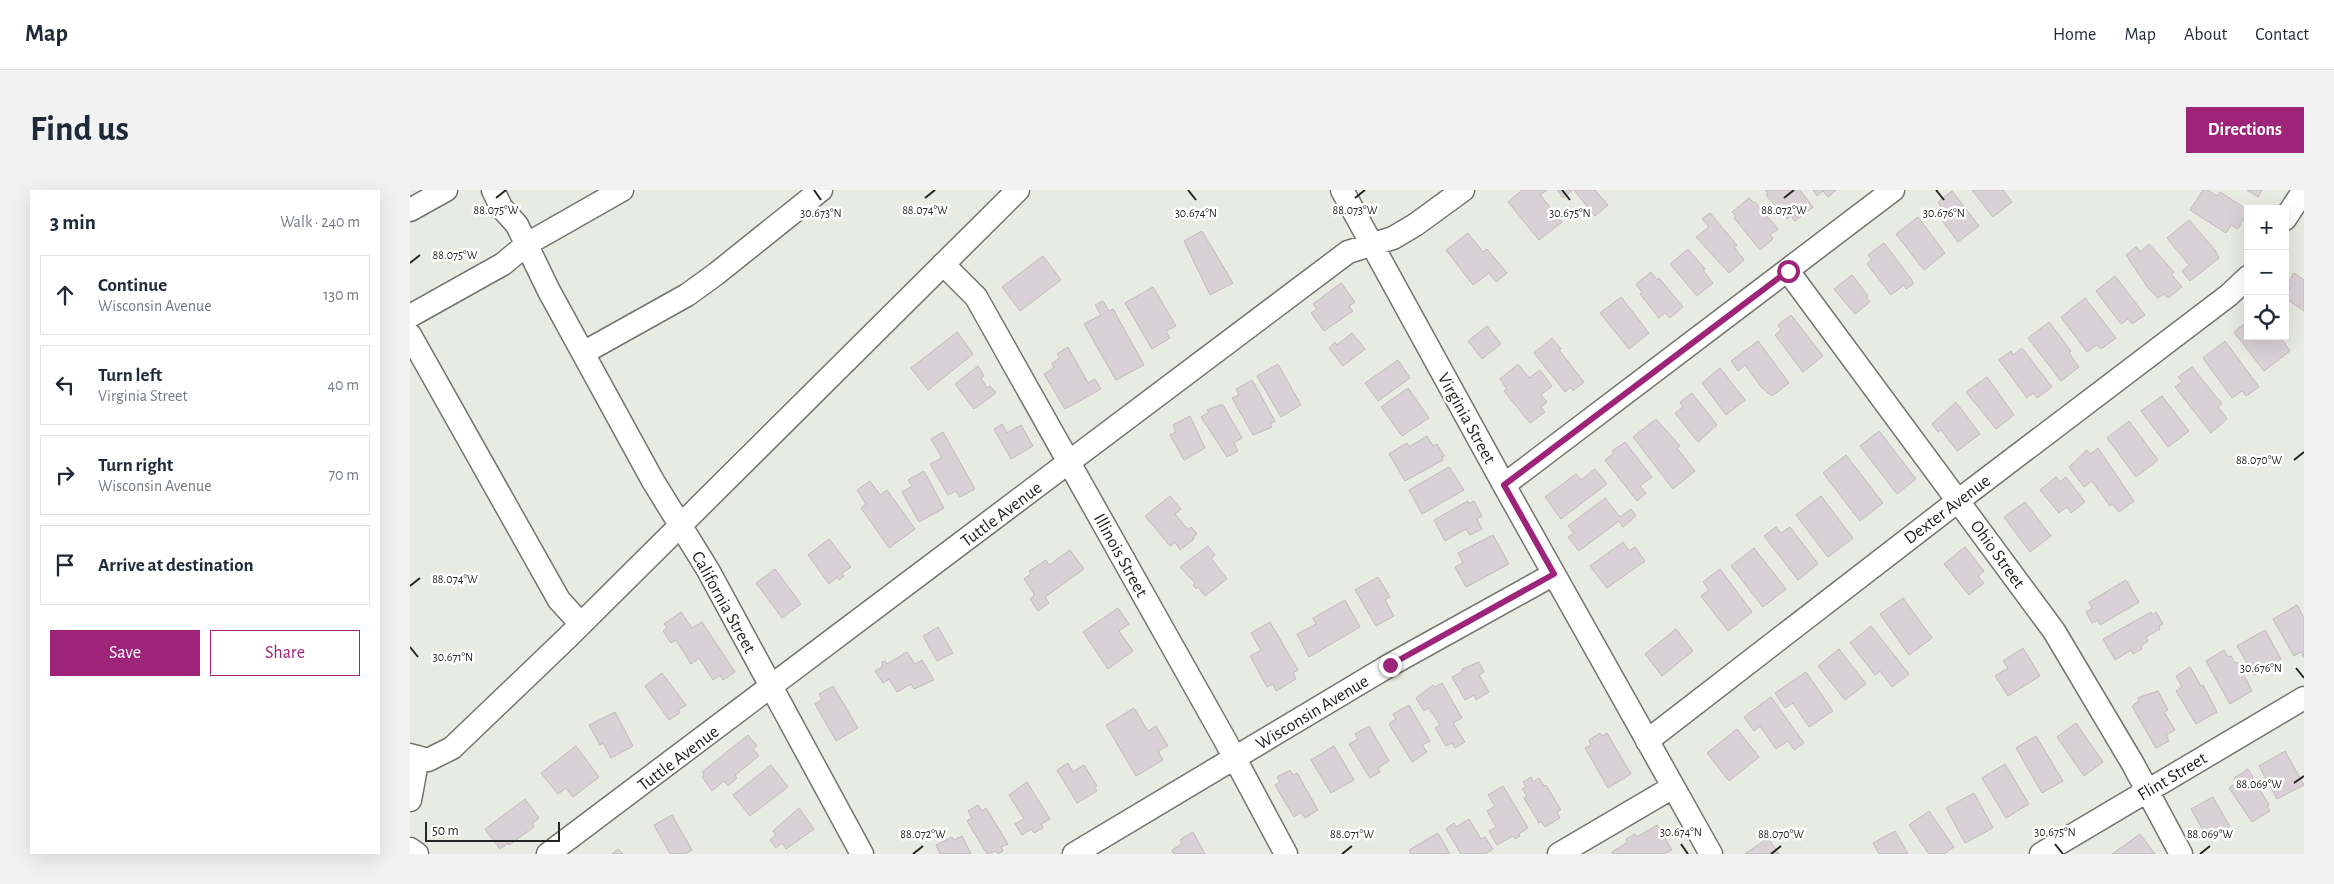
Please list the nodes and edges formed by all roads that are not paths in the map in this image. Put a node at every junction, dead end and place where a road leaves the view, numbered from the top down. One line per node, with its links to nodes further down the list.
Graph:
1 (446, 190): 11 (street)
2 (478, 190): 10 (street, California Street)
3 (622, 190): 13 (street)
4 (821, 190): 20 (street)
5 (1018, 190): 15 (street)
6 (1342, 190): 14 (street, Virginia Street)
7 (1463, 190): 14 (street, Tuttle Avenue)
8 (1892, 190): 16 (street)
9 (2304, 190): 12 (street)
10 (497, 198): 13 (street, California Street)
11 (410, 210)
12 (2289, 214)
13 (527, 244): 18 (street); 20 (street, California Street)
14 (1372, 244): 21 (street, Tuttle Avenue); 22 (street, Virginia Street)
15 (943, 264): 21 (street, Illinois Street); 24 (street)
16 (1788, 271): 22 (street); 23 (street, Ohio Street)
17 (2244, 282): 23 (street, Dexter Avenue)
18 (410, 316)
19 (410, 335): 26 (street)
20 (583, 353): 24 (street, California Street)
21 (1069, 462): 27 (street, Tuttle Avenue); 31 (street, Illinois Street)
22 (1504, 485): 25 (street, Virginia Street)
23 (1958, 500): 29 (street, Dexter Avenue); 33 (street, Ohio Street)
24 (681, 526): 26 (street); 27 (street, California Street)
25 (1554, 574): 29 (street, Virginia Street); 31 (street, Wisconsin Avenue)
26 (581, 624): 30 (street)
27 (772, 688): 37 (street, Tuttle Avenue); 38 (street, California Street)
28 (2304, 698): 33 (street, Flint Street)
29 (1647, 741): 32 (street, Virginia Street)
30 (414, 756): 34 (street)
31 (1234, 758): 39 (street, Wisconsin Avenue); 40 (street, Illinois Street)
32 (1673, 787): 41 (street); 42 (street, Virginia Street)
33 (2147, 791): 43 (street, Flint Street); 44 (street, Ohio Street)
34 (410, 800)
35 (410, 850): 36 (street)
36 (417, 854)
37 (548, 854)
38 (862, 854)
39 (1074, 854)
40 (1286, 854)
41 (1559, 854)
42 (1711, 854)
43 (2041, 854)
44 (2181, 854)

